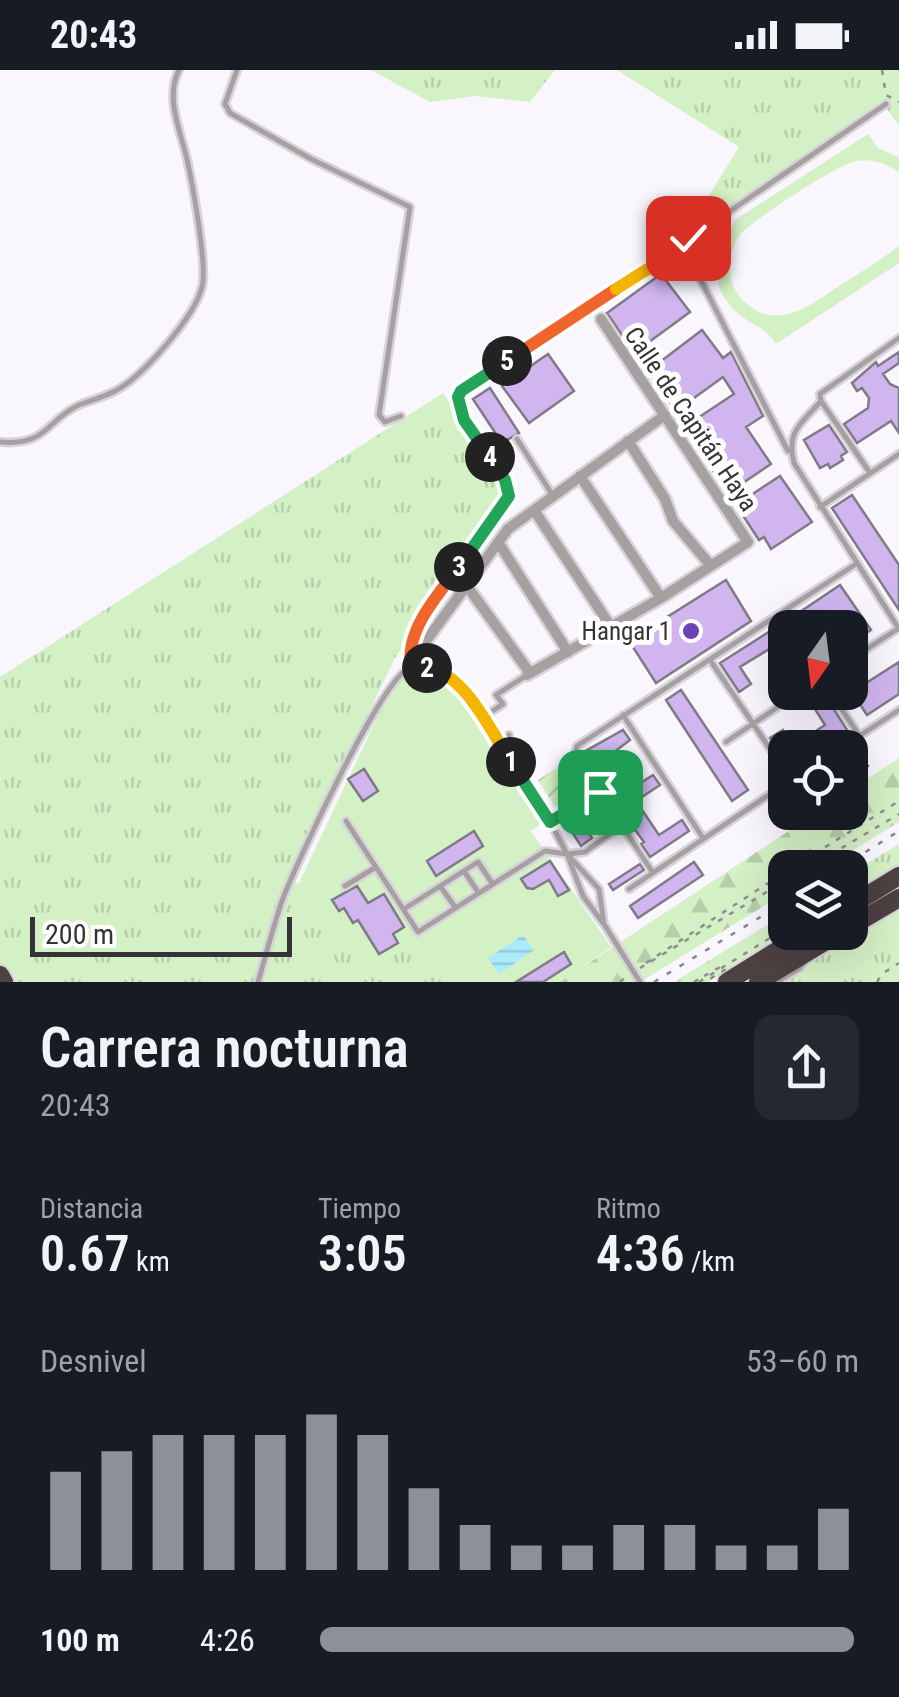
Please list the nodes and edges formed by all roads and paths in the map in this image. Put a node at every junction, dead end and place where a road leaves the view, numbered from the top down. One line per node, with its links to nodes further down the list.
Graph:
1 (179, 70): 16 (lane)
2 (237, 70): 13 (lane)
3 (882, 70): 4 (path)
4 (899, 102)
5 (886, 104): 6 (lane)
6 (692, 241): 7 (lane); 8 (lane)
7 (678, 250): 8 (lane); 37 (lane)
8 (688, 255): 18 (lane)
9 (600, 319): 12 (street, Calle de Capitán Haya)
10 (899, 338): 11 (lane)
11 (821, 401): 18 (lane); 19 (lane)
12 (665, 415): 15 (street); 26 (street, Calle de Capitán Haya)
13 (401, 416)
14 (517, 440): 21 (lane)
15 (628, 441): 20 (street); 26 (street)
16 (0, 442)
17 (899, 454): 19 (lane)
18 (794, 463): 22 (lane)
19 (870, 473): 22 (lane)
20 (580, 476): 21 (street); 28 (street)
21 (553, 496): 23 (street)
22 (820, 507): 25 (lane)
23 (534, 510): 24 (street); 31 (street)
24 (498, 542): 27 (street); 35 (street)
25 (856, 564): 29 (lane); 32 (lane)
26 (712, 566): 28 (street)
27 (467, 586): 33 (street); 38 (street)
28 (661, 598): 31 (street)
29 (786, 610)
30 (768, 622): 36 (lane)
31 (611, 628): 35 (street)
32 (899, 629): 34 (lane)
33 (423, 645)
34 (868, 649)
35 (568, 652): 38 (street)
36 (710, 660): 41 (lane); 43 (lane)
37 (411, 667): 42 (lane); 92 (lane)
38 (529, 674): 42 (lane)
39 (774, 710): 43 (lane)
40 (899, 710): 44 (lane)
41 (623, 715): 49 (lane); 58 (lane)
42 (482, 718): 47 (lane)
43 (753, 724): 46 (lane); 48 (lane)
44 (868, 730)
45 (509, 735): 47 (lane)
46 (726, 742)
47 (498, 743): 55 (lane)
48 (768, 746)
49 (600, 792): 55 (lane); 57 (lane)
50 (768, 795): 58 (lane)
51 (899, 801): 52 (path)
52 (883, 811): 56 (path); 59 (path)
53 (899, 814): 56 (path)
54 (346, 821): 62 (lane)
55 (550, 822): 61 (lane)
56 (883, 823): 60 (path)
57 (622, 825): 61 (lane); 64 (lane)
58 (704, 838): 64 (lane)
59 (821, 850)
60 (838, 850)
61 (566, 854): 66 (lane); 80 (lane); 80 (lane)
62 (376, 867): 68 (lane); 78 (lane)
63 (464, 871): 66 (lane); 69 (lane); 72 (lane)
64 (653, 873): 70 (lane)
65 (899, 876): 73 (highway)
66 (492, 883): 72 (lane)
67 (768, 883): 74 (path)
68 (344, 886)
69 (440, 886): 76 (lane); 78 (lane)
70 (629, 889)
71 (768, 891): 77 (path)
72 (478, 892): 76 (lane)
73 (868, 894)
74 (744, 898): 77 (path); 87 (path)
75 (899, 898): 79 (highway)
76 (455, 908): 78 (lane)
77 (741, 908): 87 (path)
78 (404, 909)
79 (868, 916)
80 (604, 926): 88 (lane)
81 (768, 938): 95 (path)
82 (768, 947): 90 (lane)
83 (791, 950): 90 (highway)
84 (799, 950): 97 (highway)
85 (808, 950): 98 (lane)
86 (899, 963): 99 (path)
87 (642, 967): 88 (path)
88 (633, 972): 93 (path); 94 (lane)
89 (0, 976): 91 (highway)
90 (733, 978)
91 (4, 982)
92 (258, 982)
93 (620, 982)
94 (640, 982)
95 (696, 982): 96 (path, bridge)
96 (710, 982)
97 (758, 982)
98 (776, 982)
99 (877, 982)

